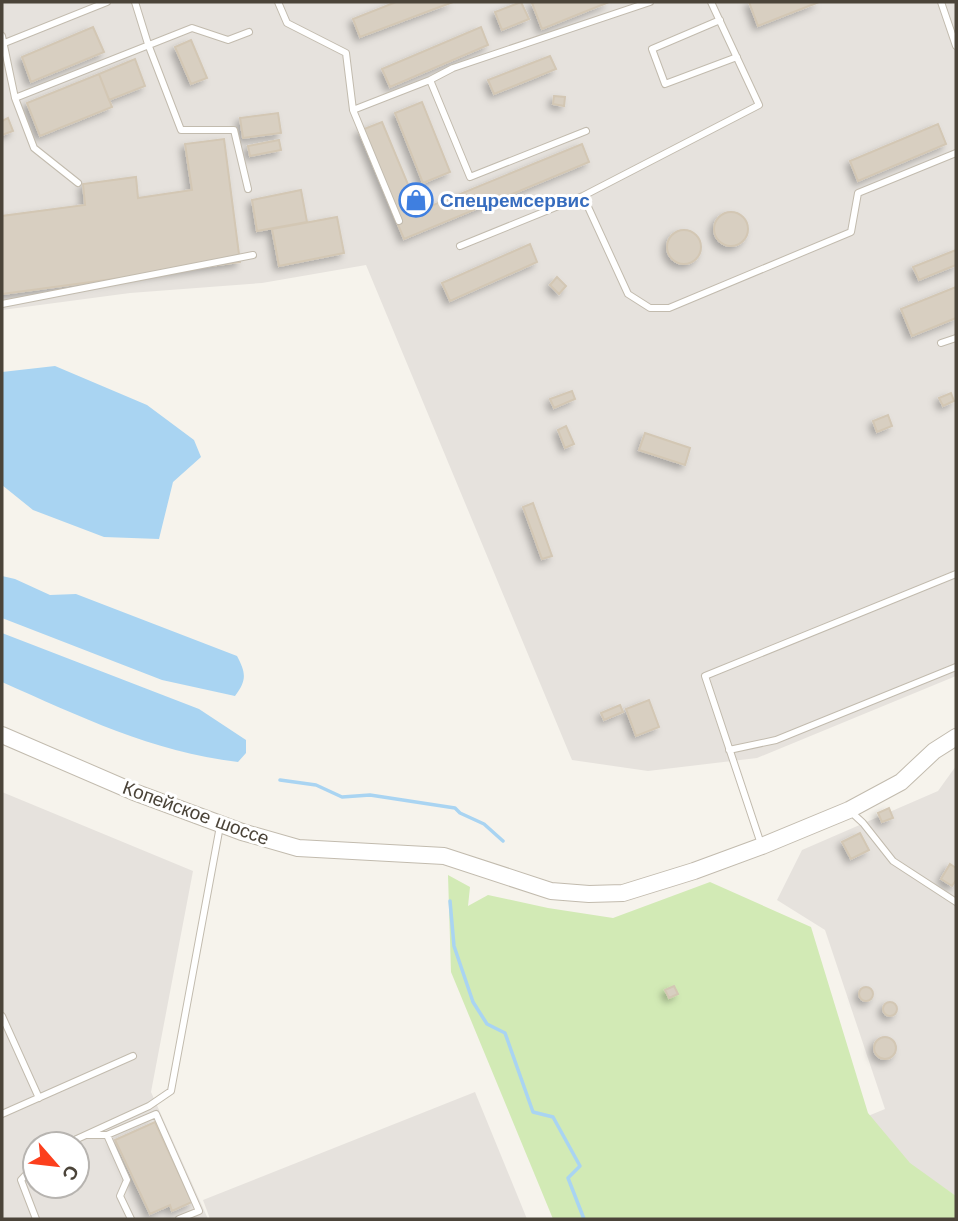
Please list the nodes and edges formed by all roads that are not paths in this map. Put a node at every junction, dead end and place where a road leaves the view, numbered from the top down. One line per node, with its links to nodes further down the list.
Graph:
1 (107, 2): 11 (lane)
2 (135, 2): 12 (lane)
3 (278, 2): 17 (lane)
4 (650, 2): 15 (lane)
5 (711, 2): 8 (lane)
6 (941, 2): 9 (lane)
7 (956, 19): 9 (lane)
8 (720, 20): 14 (lane); 14 (lane)
9 (947, 20): 13 (lane)
10 (249, 32): 12 (lane)
11 (3, 41): 16 (lane)
12 (148, 44): 16 (lane); 21 (lane)
13 (956, 46)
14 (737, 57): 22 (lane)
15 (430, 80): 17 (lane); 18 (lane)
16 (15, 98): 20 (lane)
17 (353, 110): 23 (lane)
18 (586, 131)
19 (956, 153): 22 (lane)
20 (78, 183)
21 (248, 190)
22 (583, 196): 24 (lane)
23 (399, 220)
24 (460, 246)
25 (253, 255): 26 (lane)
26 (2, 304)
27 (956, 338): 28 (lane)
28 (941, 343)
29 (956, 573): 33 (lane)
30 (956, 667): 33 (lane)
31 (2, 735): 35 (street, Копейское шоссе)
32 (956, 737): 34 (street, Копейское шоссе)
33 (729, 750): 36 (lane)
34 (849, 810): 36 (street, Копейское шоссе); 37 (lane)
35 (220, 824): 36 (street, Копейское шоссе); 42 (lane)
36 (761, 846)
37 (956, 902)
38 (2, 1016): 40 (lane)
39 (133, 1056): 40 (lane)
40 (39, 1098): 41 (lane)
41 (2, 1114)
42 (91, 1131)
43 (91, 1135): 44 (lane)
44 (107, 1135): 47 (lane); 48 (lane)
45 (28, 1200): 46 (lane)
46 (36, 1219)
47 (131, 1219)
48 (179, 1219)

